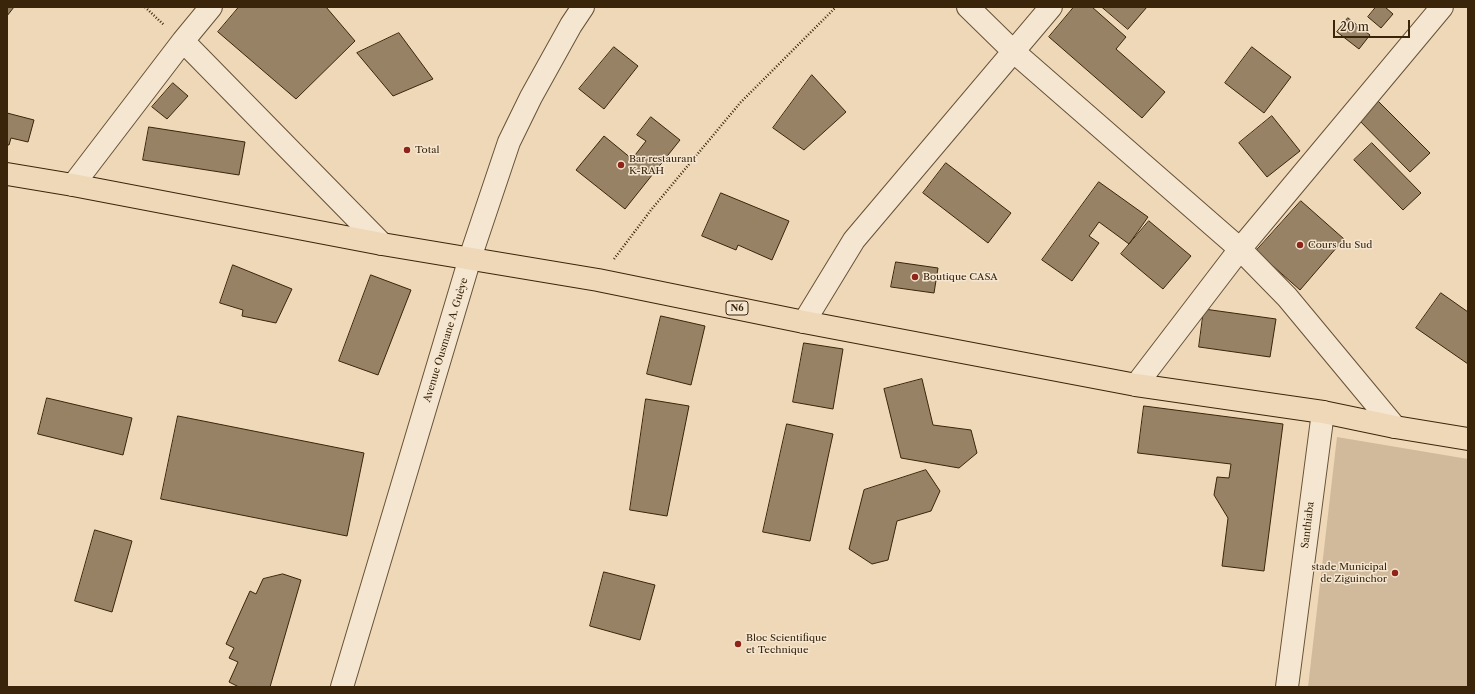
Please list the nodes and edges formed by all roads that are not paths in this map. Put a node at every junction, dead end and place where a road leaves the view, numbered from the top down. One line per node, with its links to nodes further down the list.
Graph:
1 (211, 7): 6 (street)
2 (583, 7): 12 (street, Avenue Ousmane A. Guèye)
3 (968, 7): 7 (street)
4 (1051, 7): 7 (street)
5 (1442, 7): 11 (street)
6 (182, 41): 9 (street); 10 (street)
7 (1013, 51): 11 (street); 13 (street)
8 (7, 174): 9 (main road, N6)
9 (73, 185): 10 (main road, N6)
10 (382, 244): 12 (main road, N6)
11 (1240, 249): 14 (street); 16 (street)
12 (470, 258): 13 (main road, N6); 18 (street, Avenue Ousmane A. Guèye)
13 (804, 322): 14 (main road, N6)
14 (1136, 385): 15 (main road, N6)
15 (1323, 412): 16 (main road, N6); 19 (street, Santhiaba)
16 (1396, 427): 17 (main road, N6)
17 (1468, 439)
18 (342, 687)
19 (1287, 687)

